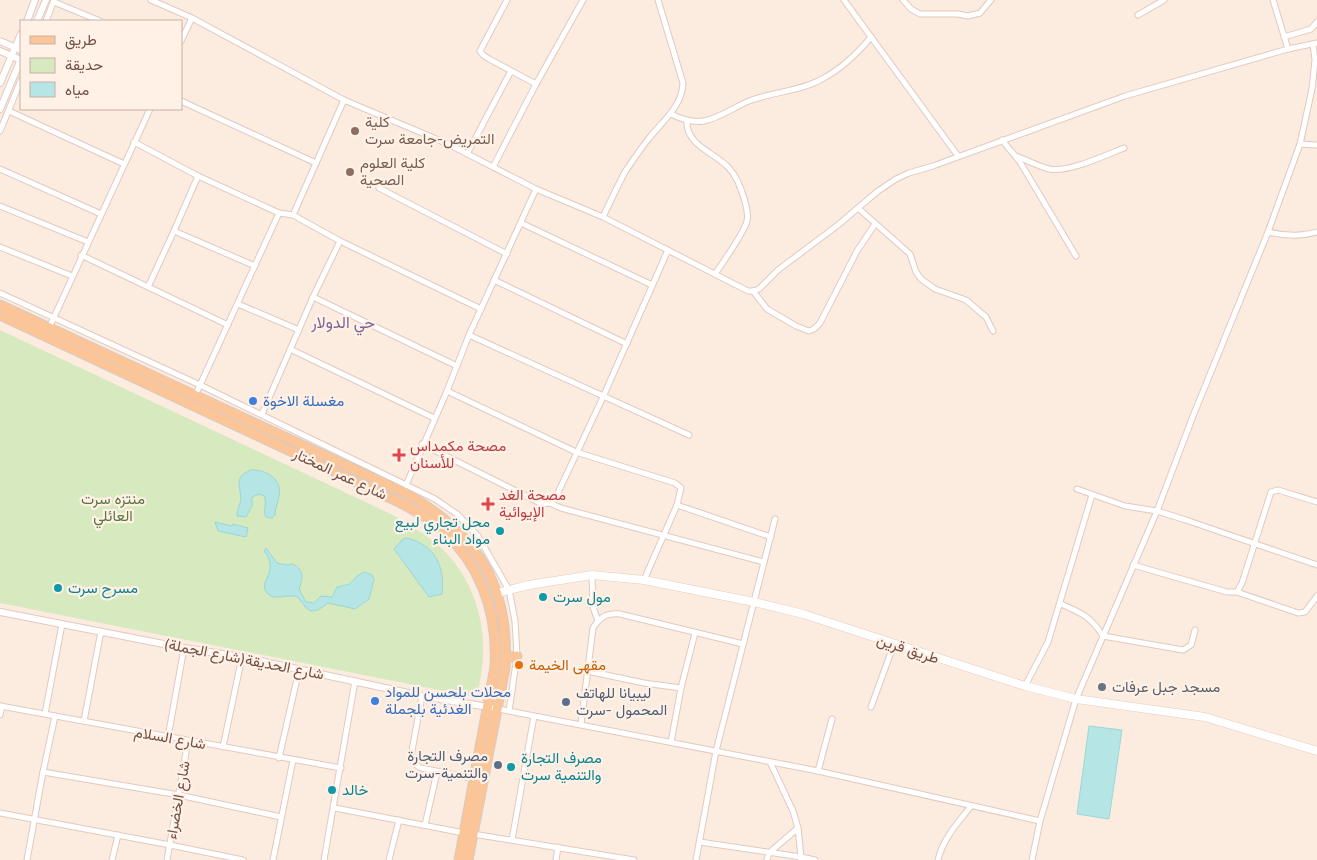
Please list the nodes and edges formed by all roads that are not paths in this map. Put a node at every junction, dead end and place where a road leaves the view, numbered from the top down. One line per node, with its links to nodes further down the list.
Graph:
1 (36, 0): 15 (street)
2 (46, 0): 16 (street)
3 (151, 0): 14 (street)
4 (507, 0): 31 (street)
5 (583, 0): 34 (street)
6 (658, 0): 41 (street)
7 (844, 0): 20 (street)
8 (903, 0): 9 (street)
9 (991, 0)
10 (1164, 0): 13 (street)
11 (1273, 0): 21 (street)
12 (54, 1): 17 (street); 18 (street)
13 (1138, 15)
14 (192, 18): 22 (street); 36 (street)
15 (26, 20)
16 (37, 20)
17 (46, 20)
18 (98, 20)
19 (1317, 22): 21 (street)
20 (871, 37): 42 (street); 50 (street)
21 (1284, 37): 26 (street)
22 (182, 39)
23 (0, 41): 25 (street)
24 (1315, 43): 26 (street); 35 (street)
25 (18, 49): 28 (street)
26 (1288, 49): 44 (street)
27 (0, 51): 28 (street)
28 (11, 56): 29 (street); 32 (street)
29 (20, 60)
30 (20, 62): 38 (street)
31 (511, 71): 34 (street); 49 (street)
32 (0, 82)
33 (20, 82): 40 (street)
34 (536, 84): 54 (street)
35 (1315, 89): 46 (street)
36 (344, 100): 49 (street); 52 (street)
37 (182, 101): 52 (street)
38 (0, 109)
39 (150, 110): 45 (street)
40 (8, 111): 43 (street); 53 (street)
41 (671, 114): 42 (street); 64 (street)
42 (686, 120): 78 (street)
43 (0, 131)
44 (1002, 140): 50 (street); 51 (street)
45 (134, 142): 53 (street); 56 (street)
46 (1300, 144): 47 (street); 68 (street)
47 (1317, 144)
48 (1124, 148): 51 (street)
49 (467, 154): 54 (street)
50 (958, 156): 60 (street)
51 (1016, 156): 76 (street)
52 (316, 162): 63 (street)
53 (124, 164): 62 (street)
54 (493, 167): 58 (street)
55 (0, 169): 62 (street)
56 (198, 176): 61 (street); 67 (street)
57 (379, 188): 74 (street)
58 (536, 189): 64 (street); 65 (street)
59 (0, 206): 71 (street)
60 (858, 208): 66 (street); 83 (street)
61 (279, 213): 63 (street); 77 (street)
62 (101, 214): 71 (street)
63 (293, 215): 70 (street)
64 (603, 217): 73 (street)
65 (521, 223): 74 (street); 81 (street)
66 (875, 224): 83 (street); 94 (street)
67 (174, 231): 77 (street); 82 (street)
68 (1268, 232): 69 (street); 114 (street)
69 (1317, 232)
70 (340, 241): 85 (street); 88 (street)
71 (88, 242): 75 (street)
72 (0, 247): 79 (street)
73 (668, 250): 78 (street); 81 (street)
74 (507, 254): 80 (street)
75 (81, 255): 79 (street); 82 (street)
76 (1076, 256)
77 (255, 266): 86 (street)
78 (715, 274): 83 (street)
79 (72, 276): 90 (street)
80 (494, 280): 88 (street); 96 (street)
81 (652, 285): 96 (street)
82 (148, 287): 91 (street)
83 (753, 291)
84 (0, 293): 90 (street)
85 (313, 297): 93 (street); 98 (street)
86 (238, 304): 91 (street); 93 (street)
87 (0, 305): 92 (main road)
88 (481, 309): 95 (street)
89 (0, 316): 154 (main road, شارع عمر المختار)
90 (53, 316): 92 (street); 99 (street)
91 (228, 325): 99 (street)
92 (49, 328): 101 (main road)
93 (298, 330): 97 (street)
94 (993, 331)
95 (469, 335): 98 (street); 102 (street)
96 (627, 344): 102 (street)
97 (290, 349): 103 (street); 104 (street)
98 (457, 366): 100 (street)
99 (200, 385): 101 (street); 103 (street)
100 (447, 391): 104 (street); 107 (street)
101 (195, 396): 119 (main road)
102 (603, 397): 105 (street); 107 (street)
103 (262, 414): 108 (street)
104 (434, 418): 106 (street)
105 (689, 435)
106 (422, 444): 108 (street); 112 (street)
107 (576, 452): 112 (street); 113 (street)
108 (406, 485): 116 (street)
109 (1077, 489): 110 (street)
110 (1092, 495): 114 (street); 131 (street)
111 (1317, 502): 120 (street)
112 (550, 503): 117 (street)
113 (677, 505): 117 (street); 118 (street)
114 (1156, 512): 120 (street); 122 (street)
115 (775, 519): 118 (street)
116 (478, 536): 119 (main road); 126 (street)
117 (663, 536): 121 (street); 125 (street)
118 (770, 537): 121 (street)
119 (469, 542): 128 (main road)
120 (1255, 544): 123 (street); 127 (street)
121 (764, 562): 130 (street)
122 (1134, 565): 127 (street); 138 (street)
123 (1317, 565)
124 (592, 575): 125 (main road, طريق قرين); 126 (main road, طريق قرين); 133 (street)
125 (644, 580): 130 (main road, طريق قرين)
126 (509, 590): 128 (main road, طريق قرين); 142 (street)
127 (1237, 592): 129 (street)
128 (497, 593): 144 (main road)
129 (1317, 596)
130 (754, 602): 139 (street); 140 (main road, طريق قرين)
131 (1061, 604): 138 (street); 148 (street)
132 (0, 612): 134 (street, شارع الحديقة(شارع الجملة))
133 (598, 621): 137 (street); 146 (street)
134 (62, 624): 136 (street, شارع الحديقة(شارع الجملة)); 156 (street)
135 (1195, 630): 138 (street)
136 (101, 632): 141 (street, شارع الحديقة(شارع الجملة)); 161 (street)
137 (695, 633): 139 (street); 149 (street)
138 (1103, 636): 151 (street)
139 (743, 644): 167 (street)
140 (894, 644): 148 (main road, طريق قرين); 153 (street)
141 (184, 648): 143 (street, شارع الحديقة(شارع الجملة)); 163 (street)
142 (517, 656): 144 (main road); 155 (street)
143 (242, 657): 145 (street, شارع الحديقة(شارع الجملة)); 166 (street)
144 (506, 658): 154 (main road)
145 (299, 670): 147 (street, شارع الحديقة(شارع الجملة)); 169 (street)
146 (587, 671): 149 (street); 162 (street)
147 (355, 681): 150 (street, شارع الحديقة(شارع الجملة)); 172 (street)
148 (1025, 686): 151 (main road, طريق قرين)
149 (681, 688): 165 (street)
150 (422, 696): 154 (street, شارع الحديقة(شارع الجملة)); 175 (street)
151 (1076, 699): 168 (main road, طريق قرين); 184 (street)
152 (1, 706): 156 (street, شارع السلام); 157 (street)
153 (871, 707)
154 (493, 708): 155 (street); 176 (main road)
155 (509, 711): 159 (street)
156 (45, 714): 158 (street, شارع السلام)
157 (0, 715)
158 (55, 716): 161 (street, شارع السلام); 174 (street)
159 (534, 716): 162 (street); 189 (street)
160 (832, 719): 173 (street)
161 (84, 722): 163 (street, شارع السلام)
162 (581, 724): 165 (street)
163 (168, 737): 164 (street, شارع السلام)
164 (188, 741): 166 (street, شارع السلام); 177 (street, شارع الخضراء)
165 (671, 742): 167 (street)
166 (223, 747): 169 (street, شارع السلام)
167 (716, 750): 171 (street); 190 (street)
168 (1317, 751)
169 (279, 758): 170 (street, شارع السلام)
170 (293, 760): 172 (street, شارع السلام); 181 (street)
171 (770, 762): 173 (street); 186 (street)
172 (341, 768): 179 (street)
173 (818, 771): 178 (street)
174 (43, 772): 177 (street); 182 (street)
175 (437, 772): 176 (street); 185 (street)
176 (476, 785): 187 (main road)
177 (179, 795): 181 (street); 191 (street, شارع الخضراء)
178 (972, 806): 184 (street); 210 (street)
179 (334, 808): 183 (street); 201 (street)
180 (0, 813): 182 (street)
181 (281, 817): 200 (street)
182 (35, 819): 188 (street); 196 (street)
183 (399, 820): 185 (street); 202 (street)
184 (1040, 822): 211 (street)
185 (425, 825): 187 (street)
186 (798, 828): 193 (street); 195 (street)
187 (469, 834): 189 (street); 203 (main road); 204 (main road)
188 (118, 835): 191 (street); 197 (street)
189 (512, 840): 192 (street)
190 (700, 842): 193 (street); 207 (street)
191 (170, 844): 194 (street); 198 (street, شارع الخضراء)
192 (558, 847): 205 (street); 206 (street)
193 (769, 852): 195 (street); 208 (street)
194 (216, 857): 199 (street)
195 (801, 858): 209 (street)
196 (27, 860)
197 (112, 860)
198 (167, 860)
199 (243, 860)
200 (273, 860)
201 (324, 860)
202 (389, 860)
203 (459, 860)
204 (468, 860)
205 (556, 860)
206 (634, 860)
207 (696, 860)
208 (767, 860)
209 (815, 860)
210 (938, 860)
211 (1032, 860)

